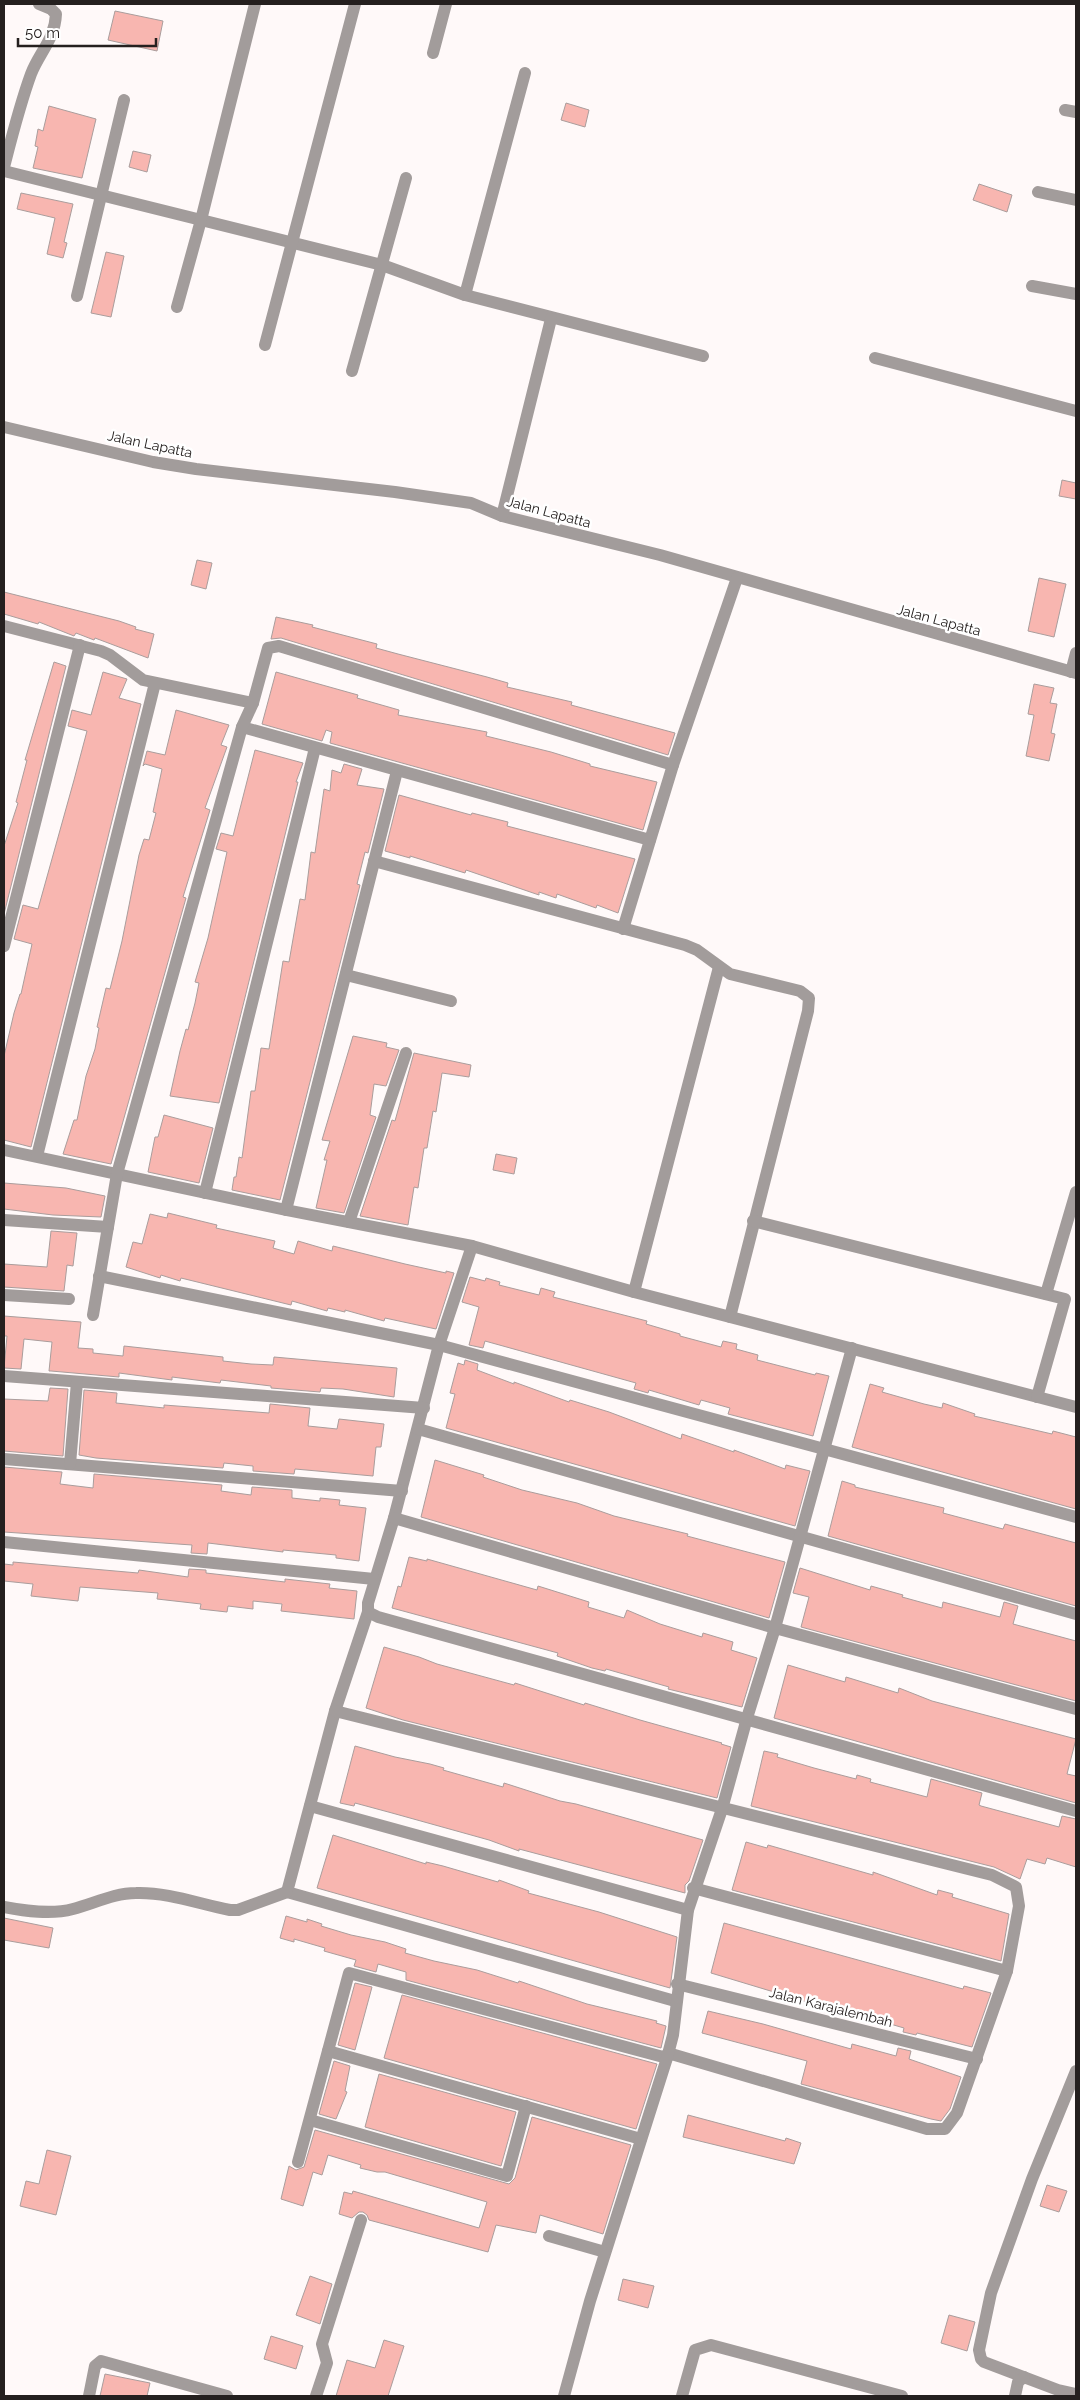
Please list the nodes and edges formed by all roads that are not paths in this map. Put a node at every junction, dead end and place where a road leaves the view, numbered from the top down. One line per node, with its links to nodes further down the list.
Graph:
1 (39, 4): 8 (street)
2 (255, 4): 14 (street)
3 (355, 4): 15 (street)
4 (446, 4): 5 (street)
5 (433, 53)
6 (525, 73): 19 (street)
7 (124, 100): 12 (street)
8 (4, 167)
9 (4, 171): 12 (street)
10 (406, 178): 16 (street)
11 (1038, 192): 13 (street)
12 (101, 196): 14 (street); 20 (street)
13 (1076, 200)
14 (201, 220): 15 (street); 21 (street)
15 (292, 243): 16 (street); 23 (street)
16 (382, 265): 19 (street); 26 (street)
17 (1032, 286): 18 (street)
18 (1076, 294)
19 (465, 295): 22 (street)
20 (77, 296)
21 (177, 306)
22 (551, 319): 24 (street); 29 (street)
23 (265, 345)
24 (703, 356)
25 (875, 358): 27 (street)
26 (352, 371)
27 (1076, 411)
28 (4, 427): 29 (street, Jalan Lapatta)
29 (502, 516): 30 (street, Jalan Lapatta)
30 (737, 578): 34 (street, Jalan Lapatta); 39 (street)
31 (4, 626): 32 (street)
32 (80, 645): 35 (street); 44 (street)
33 (1076, 653): 34 (street)
34 (1074, 673)
35 (155, 683): 36 (street); 50 (street)
36 (253, 703): 37 (street); 39 (street)
37 (242, 727): 38 (street); 51 (street)
38 (316, 748): 40 (street); 53 (street)
39 (673, 765): 41 (street)
40 (397, 771): 41 (street); 42 (street)
41 (650, 840): 43 (street)
42 (374, 861): 43 (street); 46 (street)
43 (623, 929): 45 (street)
44 (4, 946)
45 (719, 967): 56 (street); 61 (street)
46 (346, 975): 47 (street); 54 (street)
47 (451, 1000)
48 (406, 1053): 57 (street)
49 (4, 1150): 50 (street)
50 (37, 1156): 51 (street)
51 (117, 1174): 53 (street); 58 (street)
52 (1076, 1192): 62 (street)
53 (205, 1193): 54 (street)
54 (286, 1210): 57 (street)
55 (4, 1220): 58 (street)
56 (753, 1221): 62 (street); 66 (street)
57 (349, 1222): 59 (street)
58 (108, 1226): 60 (street)
59 (472, 1246): 61 (street); 67 (street)
60 (99, 1276): 65 (street); 67 (street)
61 (634, 1292): 66 (street)
62 (1046, 1294): 71 (street)
63 (4, 1295): 64 (street)
64 (69, 1299)
65 (93, 1315)
66 (730, 1316): 68 (street)
67 (440, 1345): 73 (street); 75 (street)
68 (852, 1348): 71 (street); 75 (street)
69 (4, 1376): 70 (street)
70 (77, 1382): 73 (street); 77 (street)
71 (1038, 1397): 72 (street)
72 (1076, 1407)
73 (424, 1408): 74 (street)
74 (418, 1429): 78 (street); 81 (street)
75 (825, 1448): 79 (street); 81 (street)
76 (4, 1459): 77 (street)
77 (70, 1464): 78 (street)
78 (402, 1491): 80 (street)
79 (1076, 1517)
80 (394, 1518): 83 (street); 86 (street)
81 (800, 1538): 85 (street); 86 (street)
82 (4, 1542): 83 (street)
83 (374, 1579): 84 (street)
84 (368, 1612): 88 (street); 89 (street)
85 (1076, 1614)
86 (775, 1628): 87 (street); 89 (street)
87 (1076, 1709)
88 (335, 1711): 90 (street); 91 (street)
89 (746, 1718): 91 (street); 92 (street)
90 (310, 1806): 94 (street); 96 (street)
91 (722, 1809): 93 (street); 97 (street)
92 (1076, 1811)
93 (693, 1888): 96 (street); 97 (street)
94 (287, 1892): 95 (street); 99 (street)
95 (4, 1907)
96 (688, 1910): 98 (street)
97 (1007, 1971): 102 (street)
98 (678, 1984): 99 (street); 102 (street, Jalan Karajalembah)
99 (676, 2001): 101 (street)
100 (328, 2051): 101 (street); 104 (street); 105 (street)
101 (668, 2055): 102 (street); 106 (street)
102 (977, 2059)
103 (1076, 2071): 111 (street)
104 (526, 2106): 105 (street); 106 (street)
105 (310, 2120): 107 (street)
106 (642, 2139): 110 (street)
107 (298, 2162)
108 (361, 2220): 115 (street)
109 (549, 2236): 110 (street)
110 (605, 2252): 116 (street)
111 (1024, 2377): 112 (street); 119 (street)
112 (1076, 2394)
113 (89, 2396): 114 (street)
114 (227, 2396)
115 (316, 2396)
116 (564, 2396)
117 (682, 2396): 118 (street)
118 (902, 2396)
119 (1015, 2396)

